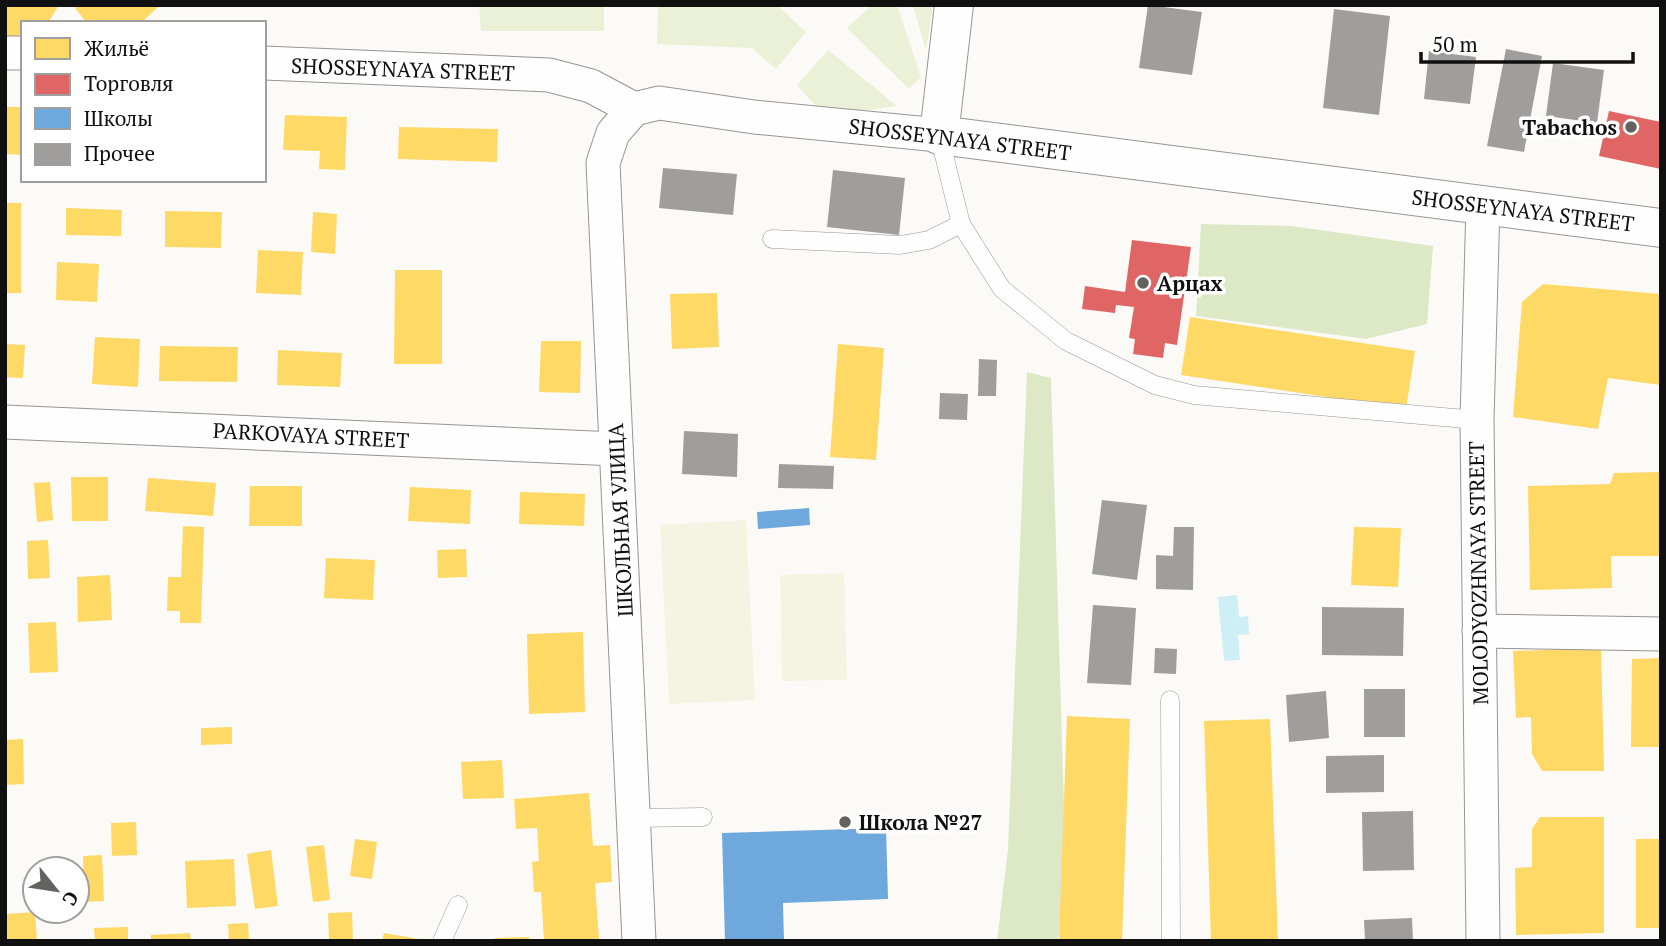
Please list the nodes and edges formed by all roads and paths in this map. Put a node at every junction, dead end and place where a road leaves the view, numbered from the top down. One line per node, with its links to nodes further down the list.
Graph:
1 (954, 5): 4 (street)
2 (266, 63): 3 (street, SHOSSEYNAYA STREET)
3 (634, 109): 4 (street, SHOSSEYNAYA STREET); 11 (street, ШКОЛЬНАЯ УЛИЦА)
4 (939, 135): 5 (street, SHOSSEYNAYA STREET); 6 (lane)
5 (1483, 205): 7 (street, SHOSSEYNAYA STREET); 9 (street, MOLODYOZHNAYA STREET)
6 (961, 224): 8 (lane); 9 (lane)
7 (1661, 228)
8 (772, 239)
9 (1477, 420): 12 (street, MOLODYOZHNAYA STREET)
10 (5, 422): 11 (street, PARKOVAYA STREET)
11 (616, 449): 16 (street, ШКОЛЬНАЯ УЛИЦА)
12 (1479, 631): 13 (street); 21 (street, MOLODYOZHNAYA STREET)
13 (1661, 634)
14 (1170, 700): 20 (lane)
15 (703, 817): 16 (lane)
16 (633, 818): 19 (street, ШКОЛЬНАЯ УЛИЦА)
17 (458, 905): 18 (lane)
18 (442, 941)
19 (639, 941)
20 (1171, 941)
21 (1483, 941)

